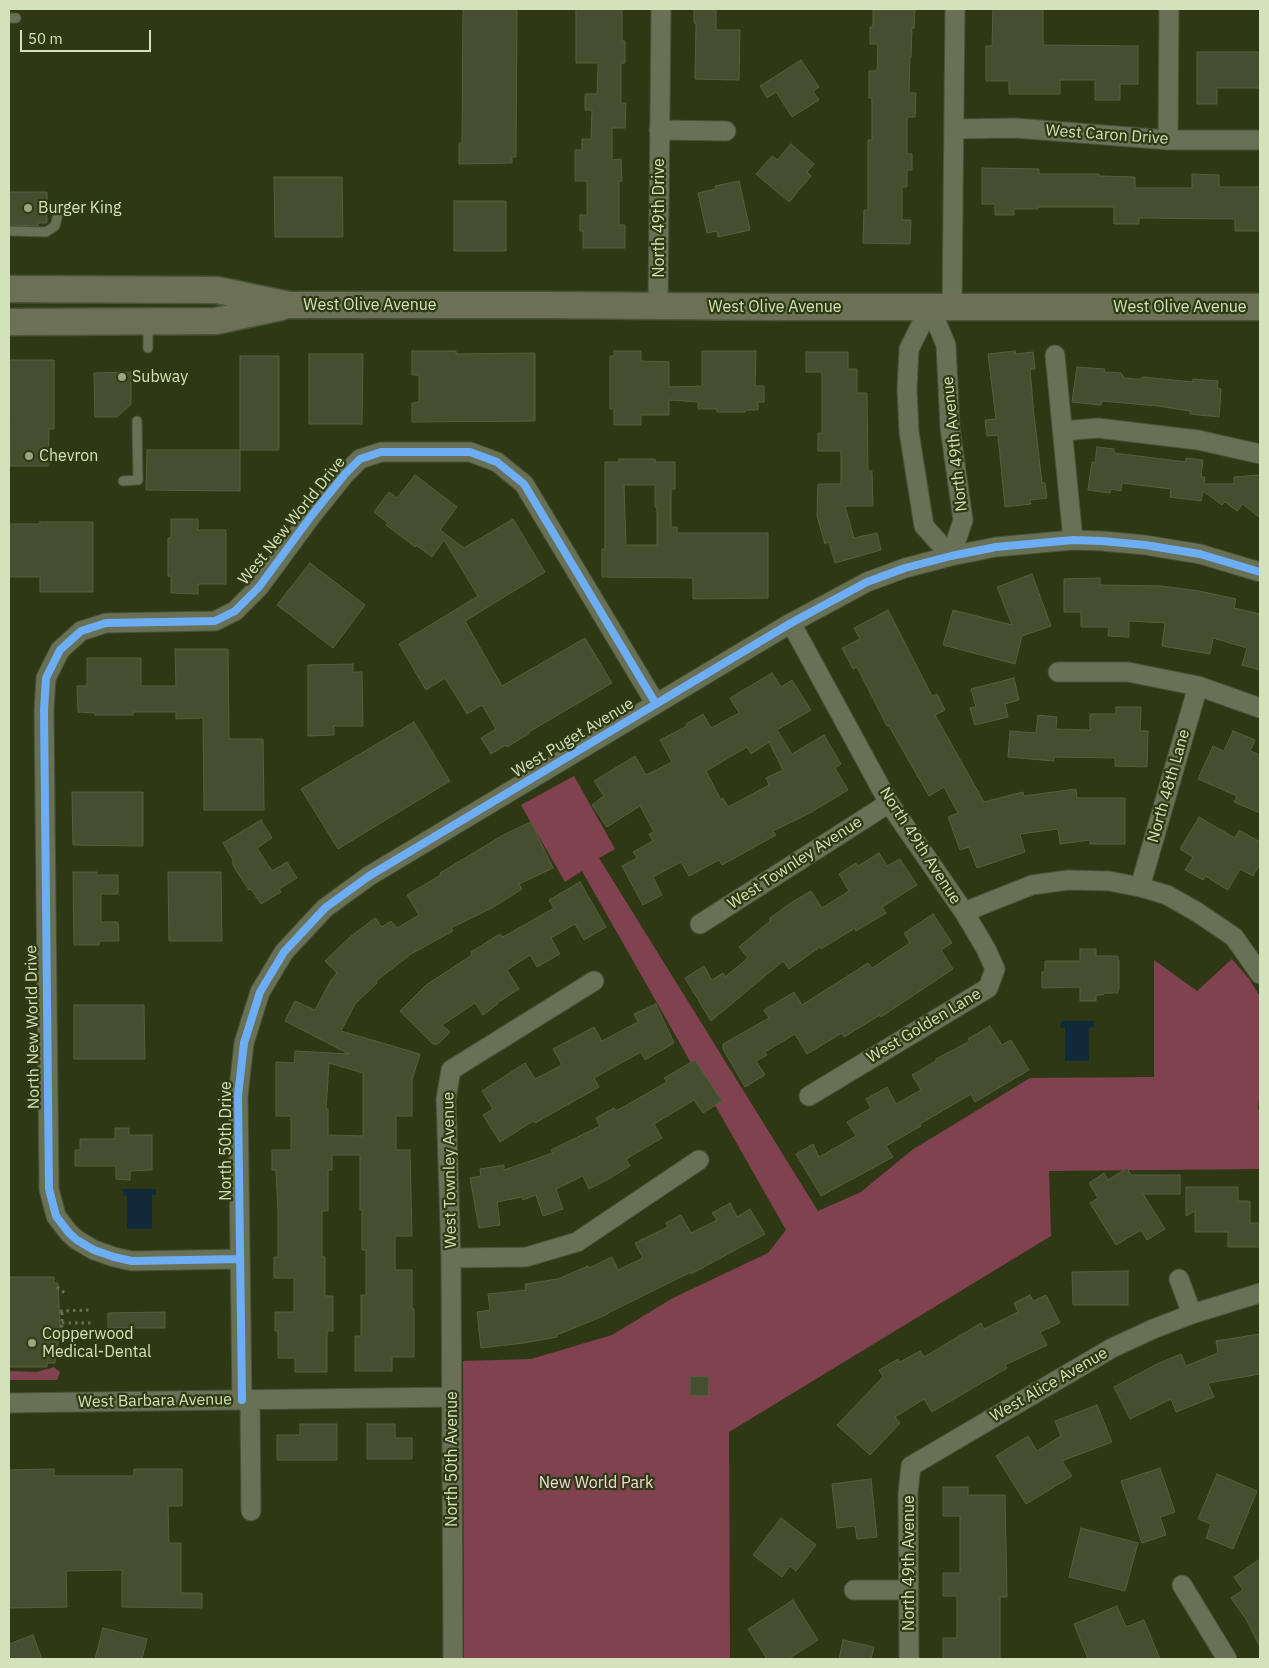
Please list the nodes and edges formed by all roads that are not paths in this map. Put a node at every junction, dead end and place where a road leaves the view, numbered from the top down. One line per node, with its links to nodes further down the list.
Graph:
1 (660, 9): 5 (street, North 49th Drive)
2 (955, 9): 4 (street, North 49th Avenue)
3 (1169, 9): 7 (street)
4 (954, 129): 7 (street, West Caron Drive); 13 (street, North 49th Avenue)
5 (660, 130): 6 (street); 14 (street, North 49th Drive)
6 (726, 131)
7 (1168, 140): 8 (street, West Caron Drive)
8 (1260, 140)
9 (59, 210): 10 (lane)
10 (9, 231)
11 (9, 289): 12 (main road, West Olive Avenue)
12 (289, 305): 14 (main road, West Olive Avenue); 17 (main road, West Olive Avenue)
13 (941, 306): 14 (main road, West Olive Avenue); 15 (main road, West Olive Avenue); 25 (street, North 49th Avenue); 25 (street, North 49th Avenue)
14 (658, 307)
15 (1260, 307)
16 (9, 322): 17 (main road, West Olive Avenue)
17 (148, 322): 18 (lane)
18 (148, 348)
19 (1055, 355): 21 (street)
20 (137, 421): 23 (lane)
21 (1063, 431): 22 (street); 24 (street)
22 (1260, 454)
23 (124, 481)
24 (1073, 540): 25 (street, West Puget Avenue); 26 (street, West Puget Avenue)
25 (951, 556): 27 (street, West Puget Avenue)
26 (1260, 572)
27 (791, 623): 31 (street, West Puget Avenue); 33 (street, North 49th Avenue)
28 (67, 643): 31 (street, West New World Drive); 42 (street, North New World Drive)
29 (1058, 672): 30 (street)
30 (1198, 686): 32 (street); 34 (street, North 48th Lane)
31 (656, 704): 35 (street, West Puget Avenue)
32 (1260, 708)
33 (889, 803): 36 (street, North 49th Avenue); 37 (street, West Townley Avenue)
34 (1140, 886): 36 (street); 38 (street)
35 (325, 908): 42 (street, North 50th Drive)
36 (964, 912): 40 (street, West Golden Lane)
37 (700, 924)
38 (1260, 974)
39 (594, 981): 43 (street, West Townley Avenue)
40 (809, 1096)
41 (699, 1160): 43 (street)
42 (240, 1258): 48 (street, North 50th Drive)
43 (451, 1258): 47 (street, North 50th Avenue)
44 (1179, 1279): 46 (street)
45 (1260, 1293): 46 (street, West Alice Avenue)
46 (1192, 1314): 50 (street, West Alice Avenue)
47 (452, 1397): 48 (street, West Barbara Avenue); 55 (street, North 50th Avenue)
48 (246, 1400): 49 (street, West Barbara Avenue); 51 (street, North 50th Drive)
49 (9, 1403)
50 (911, 1466): 54 (street, North 49th Avenue)
51 (251, 1511)
52 (1182, 1585): 57 (street)
53 (854, 1590): 54 (street)
54 (908, 1590): 56 (street, North 49th Avenue)
55 (453, 1659)
56 (909, 1659)
57 (1227, 1659)

